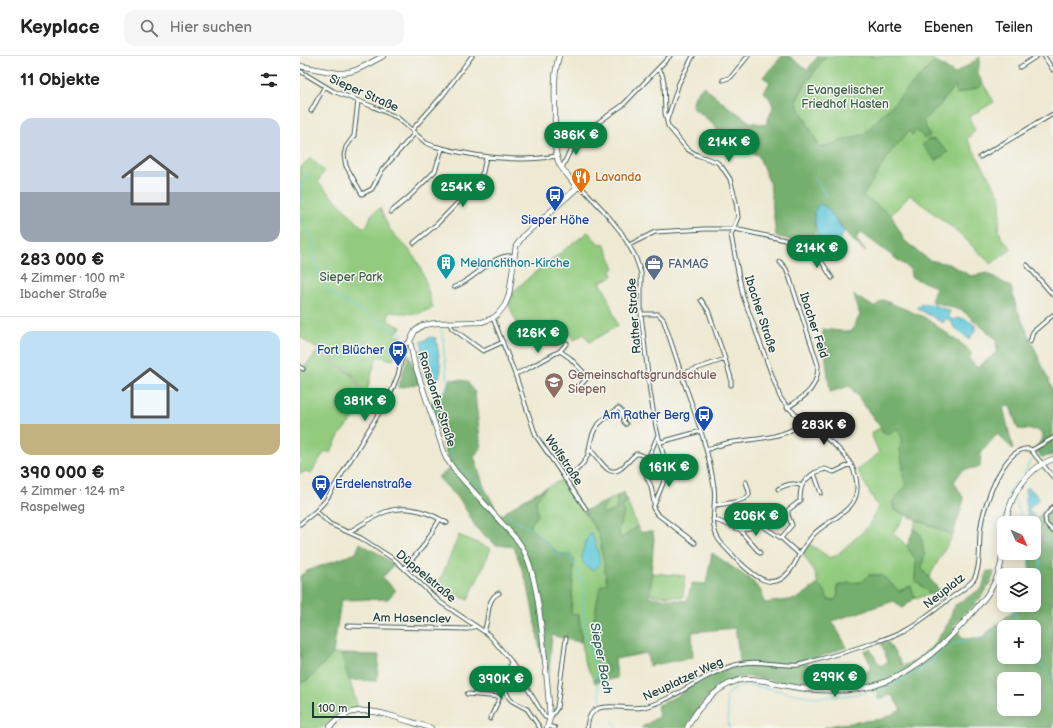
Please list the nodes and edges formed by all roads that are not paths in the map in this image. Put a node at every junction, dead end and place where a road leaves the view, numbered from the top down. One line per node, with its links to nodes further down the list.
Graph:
1 (383, 56): 9 (main road)
2 (472, 56): 20 (street)
3 (559, 56): 22 (main road)
4 (670, 56): 11 (street)
5 (693, 56): 19 (street)
6 (748, 56): 14 (street)
7 (1037, 56): 10 (street)
8 (1044, 56): 12 (street)
9 (300, 66)
10 (1020, 67)
11 (658, 70): 19 (street); 25 (street)
12 (1053, 70)
13 (300, 71): 15 (street, Sieper Straße)
14 (723, 80)
15 (325, 86): 16 (street, Sieper Straße); 17 (street)
16 (358, 101): 20 (street, Sieper Straße); 20 (street)
17 (311, 111)
18 (1053, 114): 24 (street)
19 (666, 122): 28 (street, Ibacher Straße)
20 (414, 131): 21 (street, Sieper Straße)
21 (442, 149): 23 (street, Sieper Straße); 27 (street)
22 (557, 156): 23 (street, Sieper Straße); 25 (main road)
23 (486, 157): 29 (street)
24 (980, 157)
25 (562, 169): 26 (main road)
26 (576, 188): 30 (street, Rather Straße); 31 (main road)
27 (391, 212)
28 (734, 229): 30 (street); 34 (street); 52 (street, Ibacher Straße)
29 (414, 243)
30 (629, 245): 38 (street, Rather Straße)
31 (514, 256): 35 (street); 40 (main road)
32 (780, 262): 52 (street, Ibacher Feld)
33 (1027, 265): 36 (street)
34 (832, 278)
35 (454, 287)
36 (1053, 295)
37 (701, 300): 47 (street)
38 (641, 314): 49 (street); 56 (street, Rather Straße)
39 (1053, 315): 45 (street)
40 (493, 318): 41 (main road, Ronsdorfer Straße); 43 (street, Wolfstraße)
41 (451, 323): 42 (main road, Ronsdorfer Straße); 43 (street)
42 (410, 341): 77 (street); 104 (main road, Ronsdorfer Straße)
43 (503, 342): 48 (street, Wolfstraße)
44 (567, 342): 46 (street)
45 (1030, 342)
46 (560, 351): 48 (street); 51 (street)
47 (726, 359): 49 (street); 50 (street)
48 (515, 374): 68 (street, Wolfstraße)
49 (681, 374): 55 (street)
50 (731, 385)
51 (579, 387)
52 (787, 408): 53 (street, Ibacher Straße)
53 (804, 421): 60 (street); 64 (street, Ibacher Straße)
54 (626, 424): 59 (street)
55 (701, 431): 58 (street); 60 (street)
56 (658, 435): 58 (street, Rather Straße); 62 (street)
57 (1053, 438): 61 (street)
58 (661, 442): 73 (street, Rather Straße)
59 (589, 449): 62 (street); 68 (street)
60 (706, 450): 74 (street)
61 (1032, 450): 65 (street); 100 (street, Neuplatz)
62 (648, 458): 73 (street)
63 (1053, 459): 65 (main road)
64 (851, 464): 66 (street); 91 (street)
65 (1043, 464): 67 (street); 78 (main road)
66 (814, 473): 70 (street); 72 (street)
67 (1053, 477)
68 (565, 479): 76 (street, Wolfstraße)
69 (746, 482): 74 (street)
70 (802, 486): 71 (street); 88 (street)
71 (778, 489)
72 (821, 493)
73 (654, 503): 89 (street)
74 (714, 505): 81 (street)
75 (1053, 507): 86 (street)
76 (586, 509)
77 (316, 511): 79 (street); 87 (street, Düppelstraße)
78 (1008, 516)
79 (305, 519): 82 (street); 84 (street)
80 (440, 519): 83 (street); 87 (street); 93 (street)
81 (713, 519): 85 (street); 91 (street)
82 (300, 520)
83 (447, 523)
84 (300, 524)
85 (741, 530): 88 (street); 90 (street)
86 (1053, 531)
87 (349, 532): 93 (street, Düppelstraße)
88 (781, 538): 91 (street)
89 (695, 544)
90 (760, 553)
91 (799, 554)
92 (1001, 560): 112 (main road)
93 (405, 567): 96 (street, Düppelstraße)
94 (499, 593): 97 (street)
95 (347, 626): 96 (street, Am Hasenclev)
96 (476, 626): 97 (street, Düppelstraße)
97 (484, 631): 99 (street, Düppelstraße)
98 (566, 638): 104 (street)
99 (511, 661): 102 (street); 104 (street, Düppelstraße)
100 (800, 665): 111 (street, Neuplatzer Weg)
101 (467, 694): 103 (street)
102 (507, 695): 103 (street); 109 (street)
103 (500, 697): 105 (street)
104 (550, 718): 106 (main road, Ronsdorfer Straße)
105 (490, 719)
106 (547, 727): 110 (street)
107 (329, 728): 108 (main road)
108 (431, 728)
109 (540, 728)
110 (554, 728)
111 (587, 728)
112 (687, 728)

